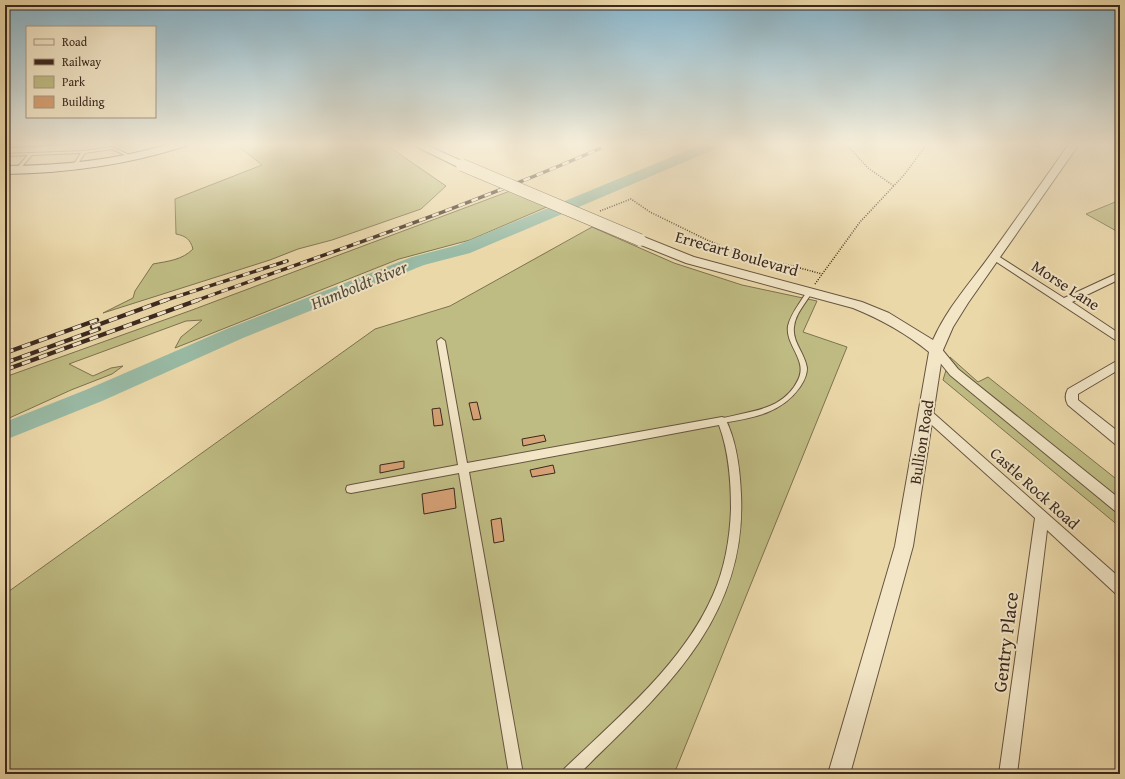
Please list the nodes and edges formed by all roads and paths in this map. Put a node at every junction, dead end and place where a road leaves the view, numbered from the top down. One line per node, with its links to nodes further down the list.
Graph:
1 (498, 180): 6 (street, Errecart Boulevard, bridge)
2 (886, 180): 5 (path)
3 (898, 180): 5 (path)
4 (1049, 180): 7 (street, Bullion Road)
5 (894, 186): 8 (path)
6 (585, 217): 8 (path); 10 (street, Errecart Boulevard, bridge)
7 (995, 257): 11 (street, Morse Lane); 14 (street, Bullion Road)
8 (822, 274): 10 (path)
9 (1120, 275): 11 (street)
10 (809, 292): 14 (street, Errecart Boulevard); 17 (lane)
11 (1064, 302): 12 (street, Morse Lane)
12 (1120, 339)
13 (442, 341): 19 (street)
14 (936, 350): 16 (street, Bullion Road); 21 (street)
15 (1120, 363): 18 (street)
16 (926, 414): 22 (street, Castle Rock Road); 26 (street, Bullion Road)
17 (722, 421): 19 (street); 25 (street)
18 (1120, 440)
19 (463, 468): 20 (street); 24 (street)
20 (351, 489)
21 (1120, 507)
22 (1042, 516): 23 (street, Castle Rock Road); 27 (street, Gentry Place)
23 (1120, 588)
24 (516, 774)
25 (569, 774)
26 (839, 774)
27 (1008, 774)

